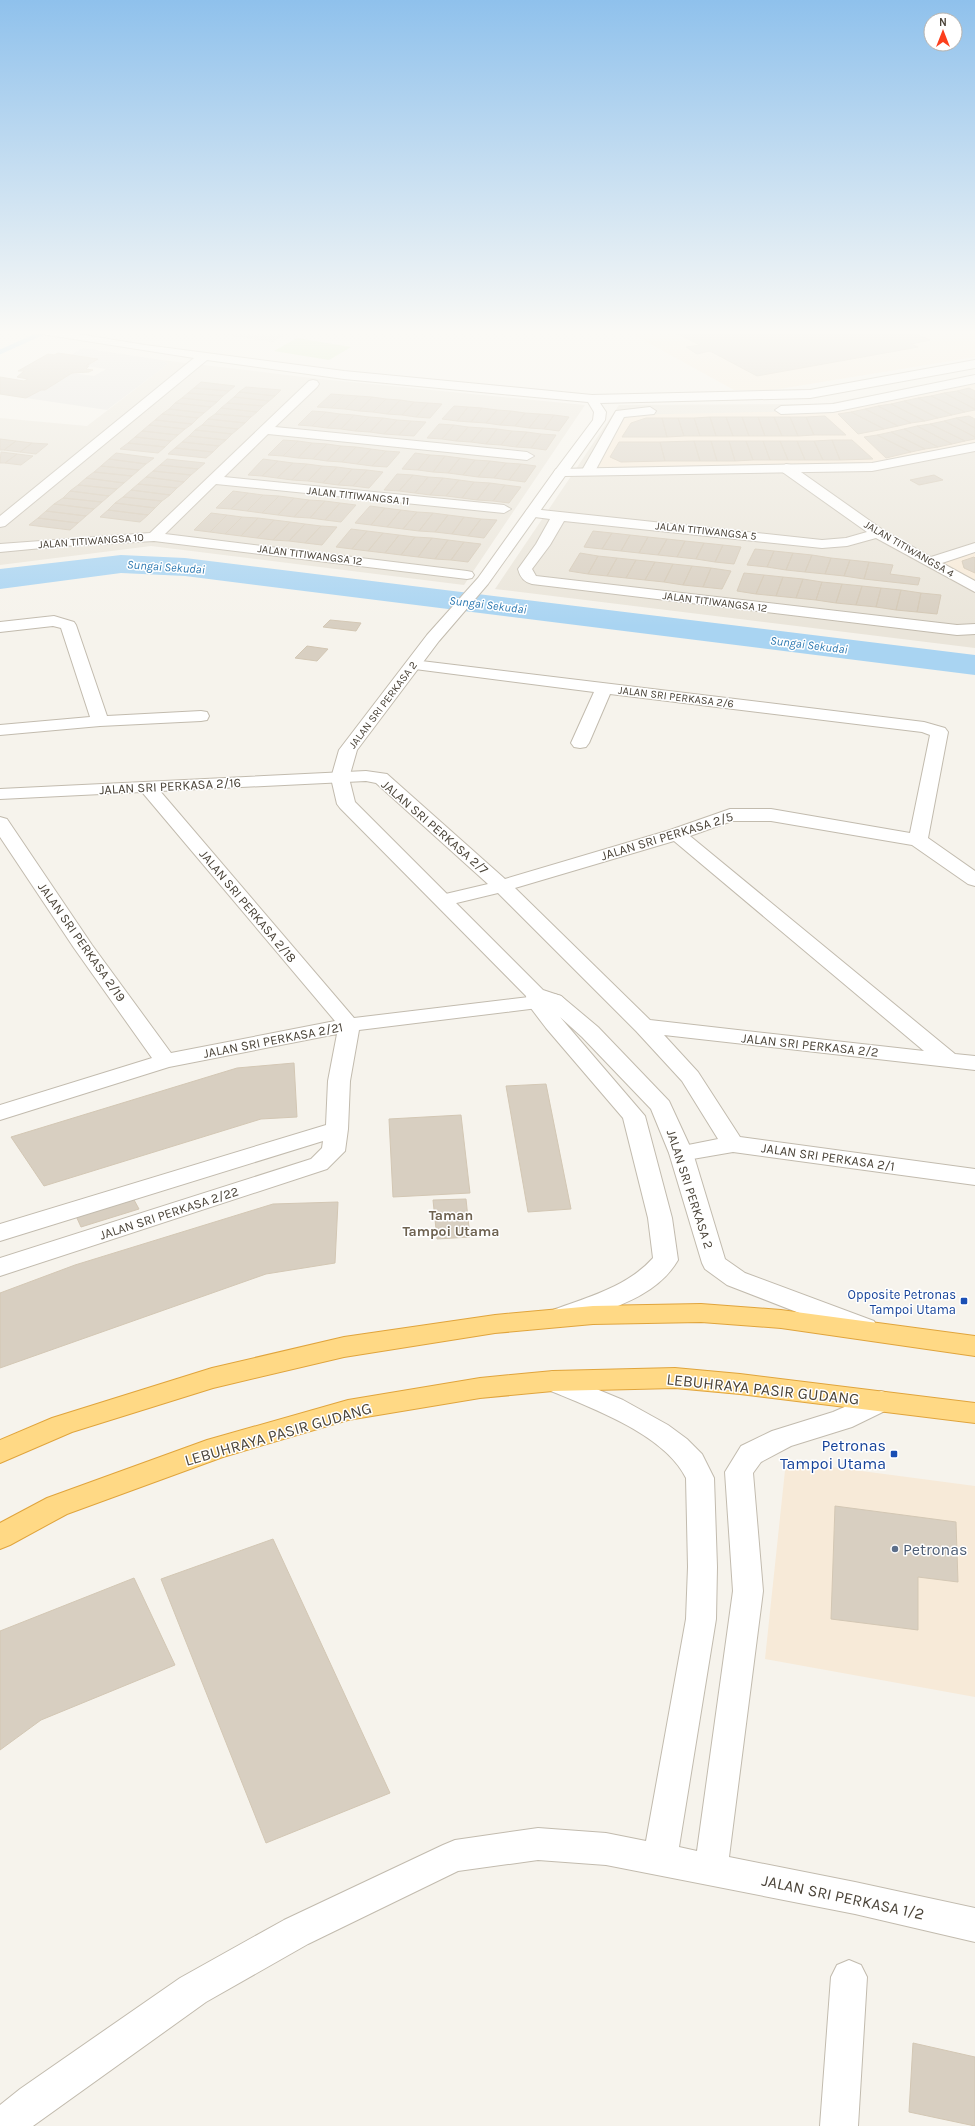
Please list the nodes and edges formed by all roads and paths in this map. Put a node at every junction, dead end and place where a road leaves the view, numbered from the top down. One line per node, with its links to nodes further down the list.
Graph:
1 (114, 429): 14 (street)
2 (592, 429): 8 (street, JALAN SRI PERKASA 2)
3 (612, 429): 9 (street)
4 (266, 430): 6 (street); 10 (street, JALAN TITIWANGSA 10)
5 (975, 447): 7 (street)
6 (527, 456)
7 (786, 468): 9 (street); 15 (street, JALAN TITIWANGSA 4)
8 (561, 472): 9 (street); 12 (street, JALAN SRI PERKASA 2)
9 (588, 472)
10 (213, 480): 11 (street, JALAN TITIWANGSA 11); 16 (street, JALAN TITIWANGSA 10)
11 (504, 509)
12 (532, 513): 13 (street, JALAN TITIWANGSA 5); 24 (street, JALAN SRI PERKASA 2)
13 (559, 516): 15 (street, JALAN TITIWANGSA 5); 23 (street, JALAN TITIWANGSA 12)
14 (0, 523)
15 (878, 533): 19 (street, JALAN TITIWANGSA 4)
16 (154, 537): 18 (street, JALAN TITIWANGSA 10); 20 (street, JALAN TITIWANGSA 12)
17 (975, 547): 19 (street)
18 (0, 548)
19 (930, 562): 21 (street, JALAN TITIWANGSA 4)
20 (467, 574)
21 (975, 587)
22 (0, 627): 27 (street)
23 (975, 629)
24 (413, 665): 25 (street, JALAN SRI PERKASA 2/6); 30 (street, JALAN SRI PERKASA 2)
25 (604, 689): 29 (street); 35 (street, JALAN SRI PERKASA 2/6)
26 (200, 716): 27 (street)
27 (100, 721): 28 (street)
28 (0, 730)
29 (580, 743)
30 (340, 778): 31 (street, JALAN SRI PERKASA 2/16); 37 (street, JALAN SRI PERKASA 2/7); 38 (street, JALAN SRI PERKASA 2)
31 (146, 787): 32 (street, JALAN SRI PERKASA 2/16); 40 (street, JALAN SRI PERKASA 2/18)
32 (0, 794)
33 (0, 823): 43 (street, JALAN SRI PERKASA 2/19)
34 (677, 834): 35 (street, JALAN SRI PERKASA 2/5); 37 (street, JALAN SRI PERKASA 2/5); 42 (street)
35 (918, 840): 36 (street)
36 (975, 880)
37 (502, 886): 38 (street, JALAN SRI PERKASA 2/5); 41 (street)
38 (444, 900): 39 (street, JALAN SRI PERKASA 2)
39 (543, 999): 40 (street, JALAN SRI PERKASA 2/21); 48 (street, JALAN SRI PERKASA 2); 52 (street, JALAN SRI PERKASA 2)
40 (349, 1025): 43 (street, JALAN SRI PERKASA 2/21); 46 (street)
41 (644, 1026): 42 (street, JALAN SRI PERKASA 2/2); 47 (street)
42 (949, 1060): 44 (street, JALAN SRI PERKASA 2/2)
43 (165, 1061): 45 (street, JALAN SRI PERKASA 2/21)
44 (975, 1063)
45 (0, 1113)
46 (335, 1140): 50 (street); 51 (street, JALAN SRI PERKASA 2/22)
47 (733, 1144): 48 (street, JALAN SRI PERKASA 2/1); 49 (street, JALAN SRI PERKASA 2/1)
48 (681, 1153): 53 (street, JALAN SRI PERKASA 2)
49 (975, 1177)
50 (0, 1233)
51 (0, 1267)
52 (555, 1319): 53 (highway); 58 (highway)
53 (877, 1333): 54 (highway)
54 (975, 1346)
55 (553, 1381): 56 (highway, LEBUHRAYA PASIR GUDANG); 59 (highway, LEBUHRAYA PASIR GUDANG); 60 (street)
56 (881, 1401): 57 (highway, LEBUHRAYA PASIR GUDANG); 61 (street)
57 (975, 1413)
58 (0, 1452)
59 (0, 1537)
60 (660, 1859): 61 (street, JALAN SRI PERKASA 1/2); 64 (street, JALAN SRI PERKASA 1/2)
61 (711, 1869): 62 (street, JALAN SRI PERKASA 1/2)
62 (975, 1925)
63 (849, 1977): 65 (street)
64 (4, 2126)
65 (839, 2126)

